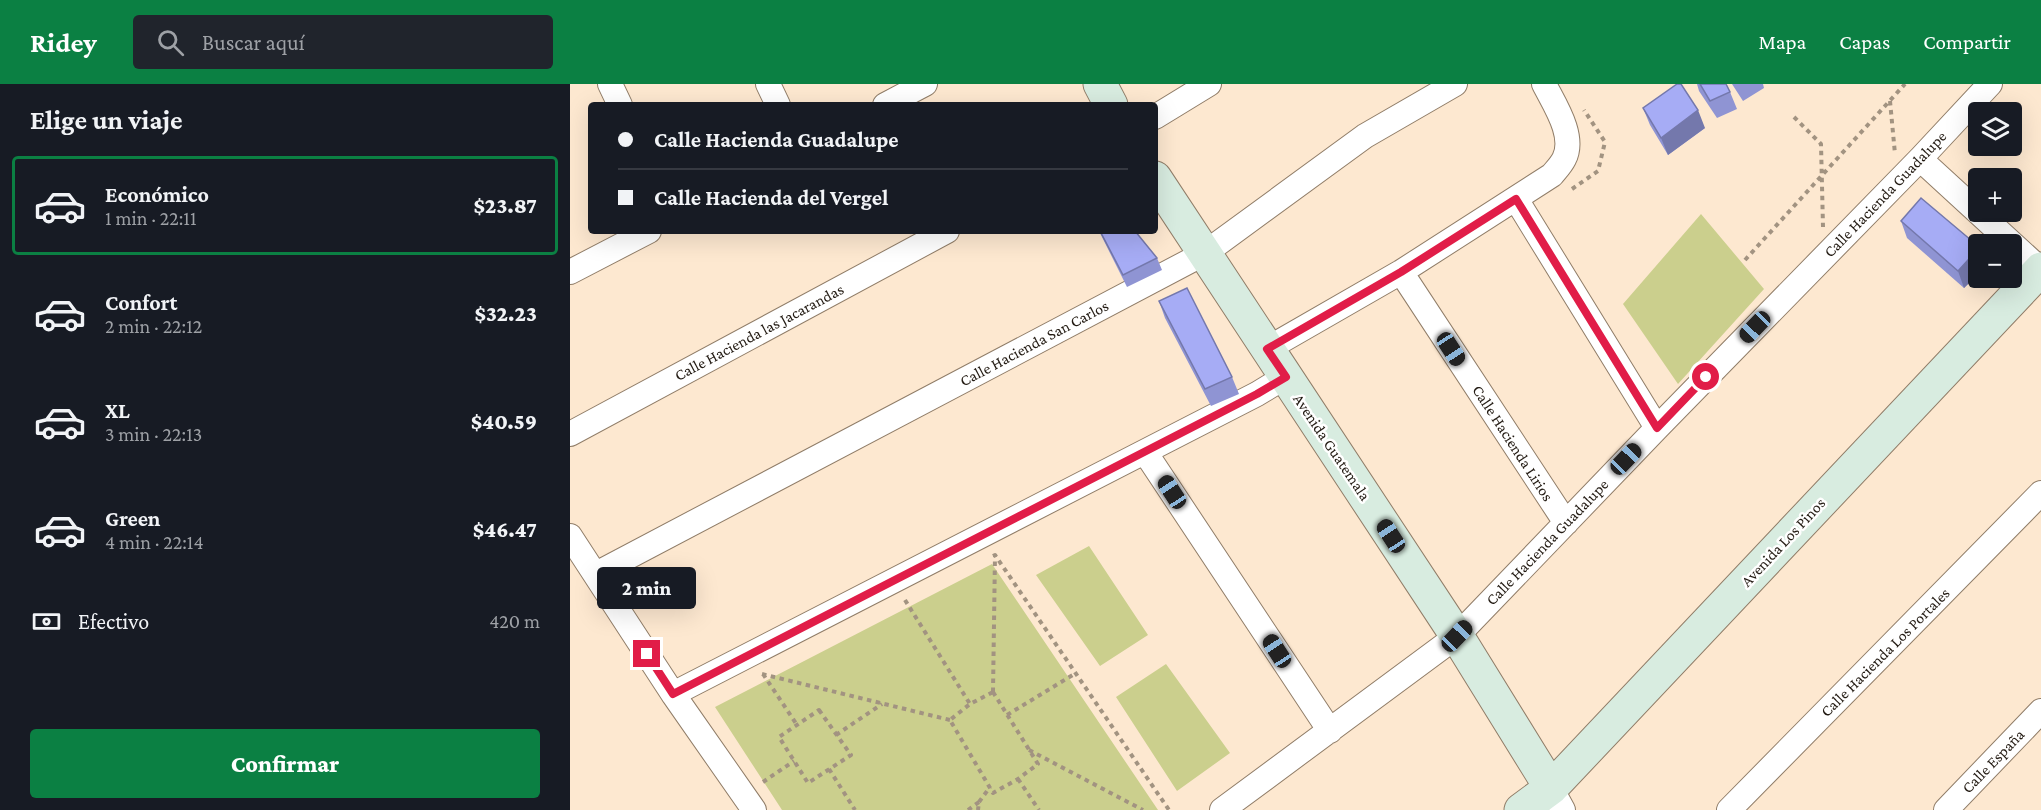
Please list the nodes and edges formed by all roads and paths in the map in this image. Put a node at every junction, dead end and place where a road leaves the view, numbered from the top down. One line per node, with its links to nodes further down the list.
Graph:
1 (610, 84): 11 (street)
2 (768, 84): 12 (street)
3 (923, 84): 13 (street)
4 (1100, 84): 14 (street)
5 (1209, 84): 16 (street)
6 (1455, 84): 27 (street, Calle Hacienda San Carlos)
7 (1544, 84): 23 (street)
8 (1905, 84): 10 (path)
9 (1990, 84): 18 (street, Calle Hacienda Guadalupe)
10 (1890, 101): 19 (path); 20 (path)
11 (619, 102)
12 (777, 102)
13 (890, 102)
14 (1109, 102)
15 (1580, 104): 22 (path)
16 (1158, 115)
17 (1794, 117): 20 (path)
18 (1920, 159): 29 (street); 34 (street, Calle Hacienda Guadalupe)
19 (1896, 163)
20 (1820, 177): 24 (path); 28 (path)
21 (1158, 182): 27 (street, Avenida Guatemala)
22 (1570, 190)
23 (1516, 199): 31 (street); 34 (street)
24 (1823, 229)
25 (643, 234): 30 (street)
26 (941, 234): 35 (street, Calle Hacienda las Jacarandas)
27 (1205, 253): 32 (street, Avenida Guatemala); 42 (street, Calle Hacienda San Carlos)
28 (1745, 260)
29 (2041, 269): 67 (street, Avenida Los Pinos)
30 (570, 272)
31 (1401, 272): 32 (street); 38 (street, Calle Hacienda Lirios)
32 (1267, 349): 33 (street, Avenida Guatemala)
33 (1286, 377): 36 (street); 46 (street, Avenida Guatemala)
34 (1657, 428): 38 (street, Calle Hacienda Guadalupe)
35 (570, 434)
36 (1145, 452): 52 (street); 59 (street)
37 (2041, 494): 78 (street, Calle Hacienda Los Portales)
38 (1566, 523): 46 (street, Calle Hacienda Guadalupe)
39 (570, 536): 42 (street)
40 (995, 555): 41 (path); 48 (path); 51 (path)
41 (985, 560)
42 (596, 574): 52 (street)
43 (915, 595): 44 (path)
44 (905, 600): 45 (path); 54 (path)
45 (895, 606)
46 (1457, 636): 59 (street, Calle Hacienda Guadalupe); 67 (street, Avenida Guatemala)
47 (772, 669): 49 (path)
48 (1076, 673): 56 (path); 75 (path)
49 (762, 674): 50 (path); 53 (path); 58 (path)
50 (753, 679)
51 (993, 692): 54 (path); 56 (path)
52 (673, 694): 69 (street)
53 (882, 704): 57 (path); 60 (path)
54 (970, 704): 57 (path)
55 (2041, 711): 79 (street, Calle España)
56 (1007, 715): 61 (path)
57 (950, 720): 66 (path)
58 (797, 725): 60 (path); 62 (path)
59 (1330, 731): 76 (street, Calle Hacienda Guadalupe)
60 (836, 735): 63 (path)
61 (1029, 750): 64 (path); 74 (path)
62 (794, 761): 63 (path); 65 (path)
63 (829, 769): 70 (path)
64 (1018, 779): 66 (path); 73 (path)
65 (758, 785)
66 (990, 787): 68 (path)
67 (1557, 799): 77 (street, Avenida Los Pinos)
68 (979, 802): 71 (path); 72 (path)
69 (754, 810)
70 (855, 810)
71 (968, 810)
72 (978, 810)
73 (1039, 810)
74 (1143, 810)
75 (1169, 810)
76 (1222, 810)
77 (1521, 810)
78 (1729, 810)
79 (1946, 810)

